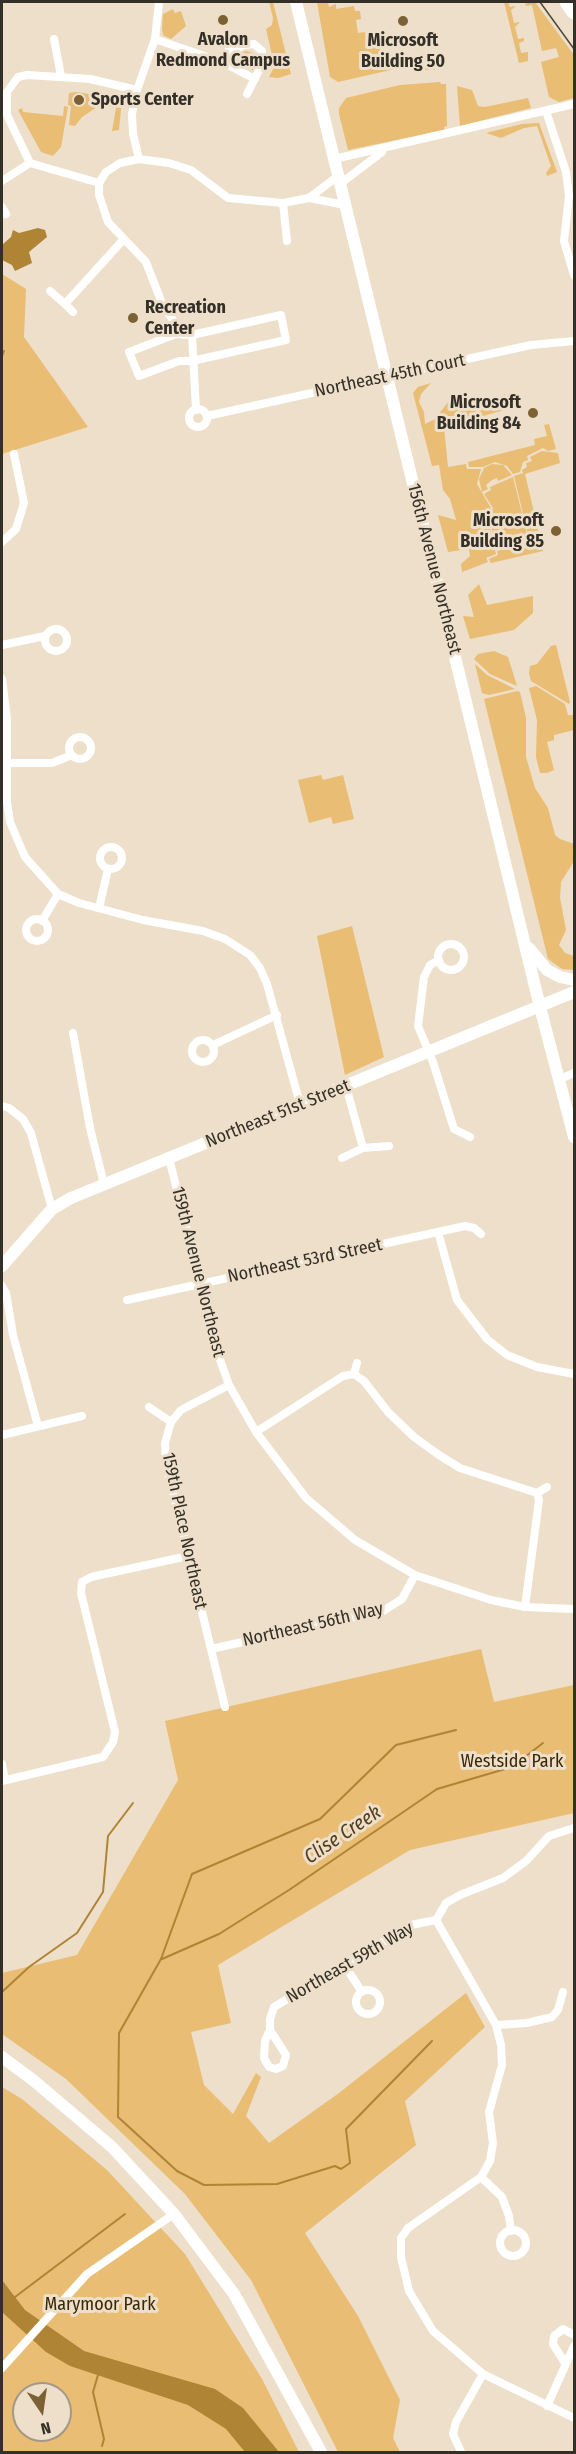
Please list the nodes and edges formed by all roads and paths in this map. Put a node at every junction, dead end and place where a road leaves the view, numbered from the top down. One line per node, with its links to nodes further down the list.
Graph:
1 (159, 2): 6 (street)
2 (296, 2): 16 (main road, 156th Avenue Northeast)
3 (567, 2): 4 (highway)
4 (574, 12)
5 (54, 39): 8 (street)
6 (154, 39): 7 (street); 10 (street)
7 (222, 62): 9 (street); 9 (street)
8 (61, 76): 10 (street); 17 (street)
9 (255, 79): 11 (street)
10 (137, 90): 15 (street)
11 (247, 94)
12 (574, 104): 13 (street)
13 (546, 111): 14 (street); 26 (street)
14 (406, 144): 16 (street); 18 (street)
15 (140, 159): 20 (street); 22 (street)
16 (334, 159): 18 (main road, 156th Avenue Northeast)
17 (30, 163): 19 (street); 20 (street)
18 (339, 180): 21 (street); 23 (main road, 156th Avenue Northeast)
19 (2, 181)
20 (99, 183): 24 (street)
21 (309, 198): 22 (street); 23 (street)
22 (283, 203): 25 (street)
23 (345, 206): 33 (main road, 156th Avenue Northeast)
24 (123, 240): 28 (street); 30 (street)
25 (287, 241)
26 (574, 275)
27 (50, 291): 28 (street)
28 (65, 304): 29 (street)
29 (73, 312)
30 (188, 335): 32 (street); 32 (street); 32 (street)
31 (574, 341): 33 (street, Northeast 45th Court)
32 (192, 361): 34 (street)
33 (387, 377): 35 (street, Northeast 45th Court); 47 (main road, 156th Avenue Northeast)
34 (196, 410): 35 (street); 35 (street, Northeast 45th Court)
35 (207, 416)
36 (14, 454): 37 (street)
37 (2, 542)
38 (45, 636): 39 (street)
39 (2, 645)
40 (2, 679): 42 (street)
41 (72, 755): 42 (street)
42 (8, 763): 44 (street)
43 (108, 868): 45 (street)
44 (58, 894): 45 (street); 46 (street)
45 (99, 908): 52 (street)
46 (42, 921)
47 (526, 944): 49 (main road); 51 (main road, 156th Avenue Northeast)
48 (439, 960): 55 (street)
49 (574, 980)
50 (574, 992): 51 (main road, Northeast 51st Street)
51 (540, 1007): 55 (main road, Northeast 51st Street); 57 (main road, 156th Avenue Northeast)
52 (277, 1015): 54 (street); 59 (street)
53 (73, 1033): 67 (street)
54 (213, 1046)
55 (430, 1052): 58 (main road, Northeast 51st Street); 61 (street)
56 (574, 1073): 57 (street)
57 (560, 1079): 62 (main road, 156th Avenue Northeast)
58 (346, 1086): 59 (main road, Northeast 51st Street); 64 (street)
59 (300, 1104): 65 (main road, Northeast 51st Street)
60 (2, 1106): 68 (street)
61 (470, 1137)
62 (574, 1137)
63 (389, 1146): 64 (street)
64 (363, 1148): 66 (street)
65 (169, 1158): 67 (main road, Northeast 51st Street); 72 (street, 159th Avenue Northeast)
66 (342, 1158)
67 (104, 1184): 68 (main road, Northeast 51st Street)
68 (52, 1209): 71 (main road, Northeast 51st Street)
69 (438, 1232): 70 (street, Northeast 53rd Street); 72 (street, Northeast 53rd Street); 77 (street)
70 (481, 1234)
71 (2, 1266)
72 (200, 1283): 74 (street, Northeast 53rd Street); 78 (street, 159th Avenue Northeast)
73 (2, 1286): 82 (street)
74 (127, 1300)
75 (357, 1363): 76 (street)
76 (354, 1374): 83 (street); 86 (street)
77 (574, 1374)
78 (229, 1385): 81 (street); 83 (street, 159th Avenue Northeast)
79 (149, 1407): 81 (street)
80 (82, 1416): 82 (street)
81 (171, 1422): 87 (street, 159th Place Northeast)
82 (38, 1426): 84 (street)
83 (256, 1432): 88 (street, 159th Avenue Northeast)
84 (2, 1435)
85 (547, 1487): 86 (street)
86 (537, 1493): 89 (street)
87 (188, 1556): 91 (street, 159th Place Northeast); 94 (street)
88 (416, 1575): 89 (street); 91 (street, Northeast 56th Way)
89 (525, 1607): 90 (street)
90 (574, 1609)
91 (211, 1649): 92 (street, 159th Place Northeast)
92 (225, 1707)
93 (2, 1764): 94 (street)
94 (3, 1780)
95 (574, 1828): 96 (street, Northeast 59th Way)
96 (436, 1920): 97 (street, Northeast 59th Way); 100 (street)
97 (345, 1966): 98 (street); 101 (street, Northeast 59th Way)
98 (362, 1992)
99 (563, 1992): 100 (street)
100 (496, 2025): 103 (street)
101 (270, 2030)
102 (2, 2057): 104 (main road)
103 (481, 2176): 105 (street); 110 (street)
104 (174, 2214): 109 (street); 113 (main road)
105 (510, 2231)
106 (574, 2335): 108 (street)
107 (574, 2346): 108 (street)
108 (565, 2363): 111 (street)
109 (2, 2368)
110 (483, 2374): 111 (street); 114 (street)
111 (547, 2406): 112 (street)
112 (574, 2418)
113 (321, 2452)
114 (461, 2452)

